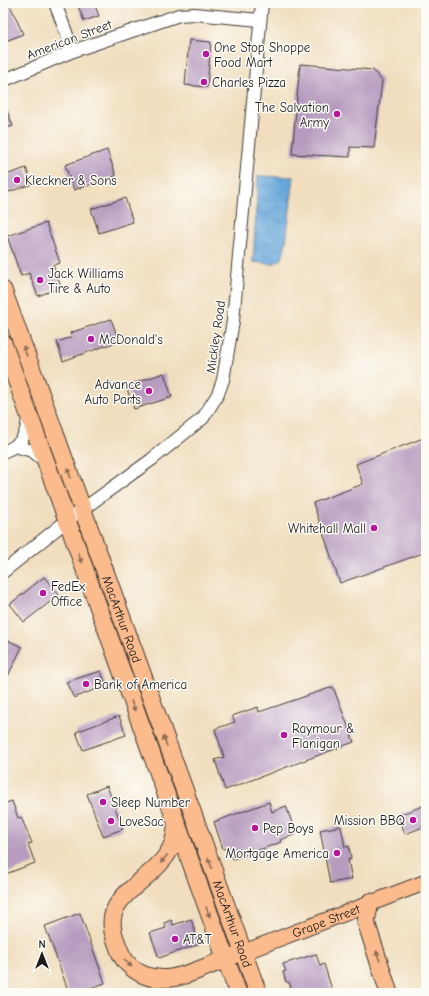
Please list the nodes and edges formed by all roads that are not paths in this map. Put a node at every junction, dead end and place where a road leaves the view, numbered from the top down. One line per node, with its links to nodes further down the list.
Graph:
1 (55, 3): 4 (street)
2 (262, 3): 3 (street, Mickley Road)
3 (260, 20): 4 (street, American Street); 12 (street, Mickley Road)
4 (73, 51): 5 (street, American Street)
5 (7, 79)
6 (3, 290): 12 (highway, MacArthur Road, one-way to 6)
7 (3, 343): 8 (highway, MacArthur Road)
8 (28, 413): 9 (street); 11 (highway, MacArthur Road)
9 (15, 446): 10 (street); 11 (street)
10 (3, 452)
11 (45, 460): 13 (highway, MacArthur Road)
12 (82, 510): 13 (street, Mickley Road); 18 (highway, MacArthur Road, one-way to 12)
13 (67, 521): 14 (street, Mickley Road); 15 (highway, MacArthur Road, one-way to 15)
14 (3, 572)
15 (176, 823): 19 (highway, MacArthur Road, one-way to 19); 19 (highway, one-way to 19)
16 (426, 882): 17 (main road, Grape Street)
17 (370, 902): 18 (main road, Grape Street); 22 (highway, one-way to 17)
18 (243, 952): 19 (main road, Grape Street); 21 (highway, MacArthur Road)
19 (226, 959): 20 (highway, MacArthur Road)
20 (238, 993)
21 (258, 993)
22 (389, 993)

